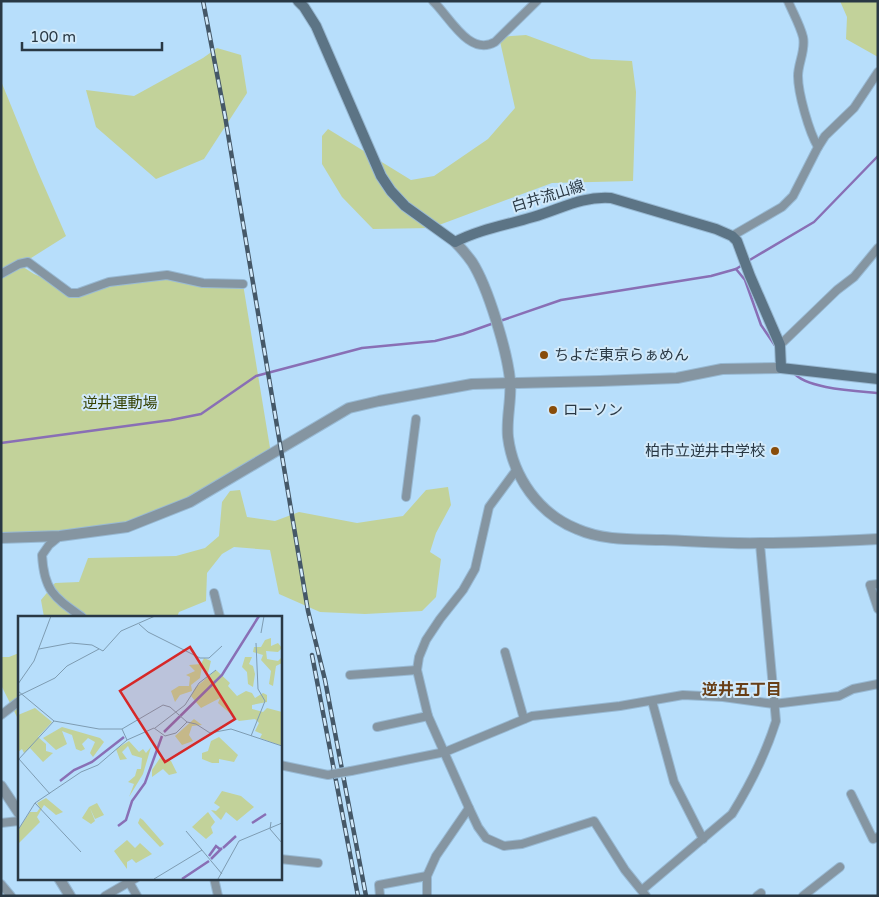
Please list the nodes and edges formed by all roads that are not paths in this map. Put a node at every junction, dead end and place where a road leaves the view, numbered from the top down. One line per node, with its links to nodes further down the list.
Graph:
1 (298, 1): 8 (main road)
2 (433, 1): 3 (street)
3 (537, 1)
4 (788, 1): 6 (street)
5 (878, 72): 6 (street)
6 (818, 147): 7 (street)
7 (732, 236): 8 (main road, 白井流山線); 12 (main road)
8 (455, 242): 15 (street)
9 (878, 248): 12 (street)
10 (1, 274): 11 (street)
11 (243, 284)
12 (780, 345): 13 (main road)
13 (782, 368): 14 (main road); 15 (street)
14 (878, 379)
15 (510, 382): 17 (street); 19 (street)
16 (416, 419): 18 (street)
17 (517, 469): 22 (street); 29 (street)
18 (406, 497)
19 (60, 536): 20 (street); 26 (street)
20 (1, 538)
21 (878, 539): 22 (street)
22 (760, 544): 34 (street)
23 (878, 584): 25 (street)
24 (214, 593): 27 (street)
25 (878, 609)
26 (81, 616)
27 (220, 616)
28 (505, 652): 37 (street)
29 (416, 670): 30 (street); 36 (street)
30 (350, 674)
31 (878, 684): 34 (street)
32 (652, 701): 34 (street); 37 (street); 48 (street)
33 (18, 702): 35 (street)
34 (774, 704): 48 (street)
35 (1, 715)
36 (428, 716): 38 (street); 39 (street)
37 (524, 719): 39 (street)
38 (377, 727)
39 (445, 752): 40 (street, bridge); 43 (street)
40 (281, 765)
41 (1, 786): 44 (street)
42 (851, 794): 47 (street)
43 (469, 808): 52 (street); 57 (street)
44 (18, 812)
45 (18, 821): 46 (street)
46 (1, 823)
47 (878, 837)
48 (703, 839): 57 (street)
49 (281, 860): 50 (street)
50 (318, 863)
51 (840, 867): 65 (street)
52 (427, 876): 63 (street); 64 (street)
53 (60, 880): 60 (street)
54 (132, 880): 61 (street); 62 (street)
55 (214, 880): 58 (street)
56 (1, 884): 59 (street)
57 (644, 893)
58 (216, 895)
59 (11, 896)
60 (70, 896)
61 (105, 896)
62 (137, 896)
63 (380, 896)
64 (427, 896)
65 (803, 896)

